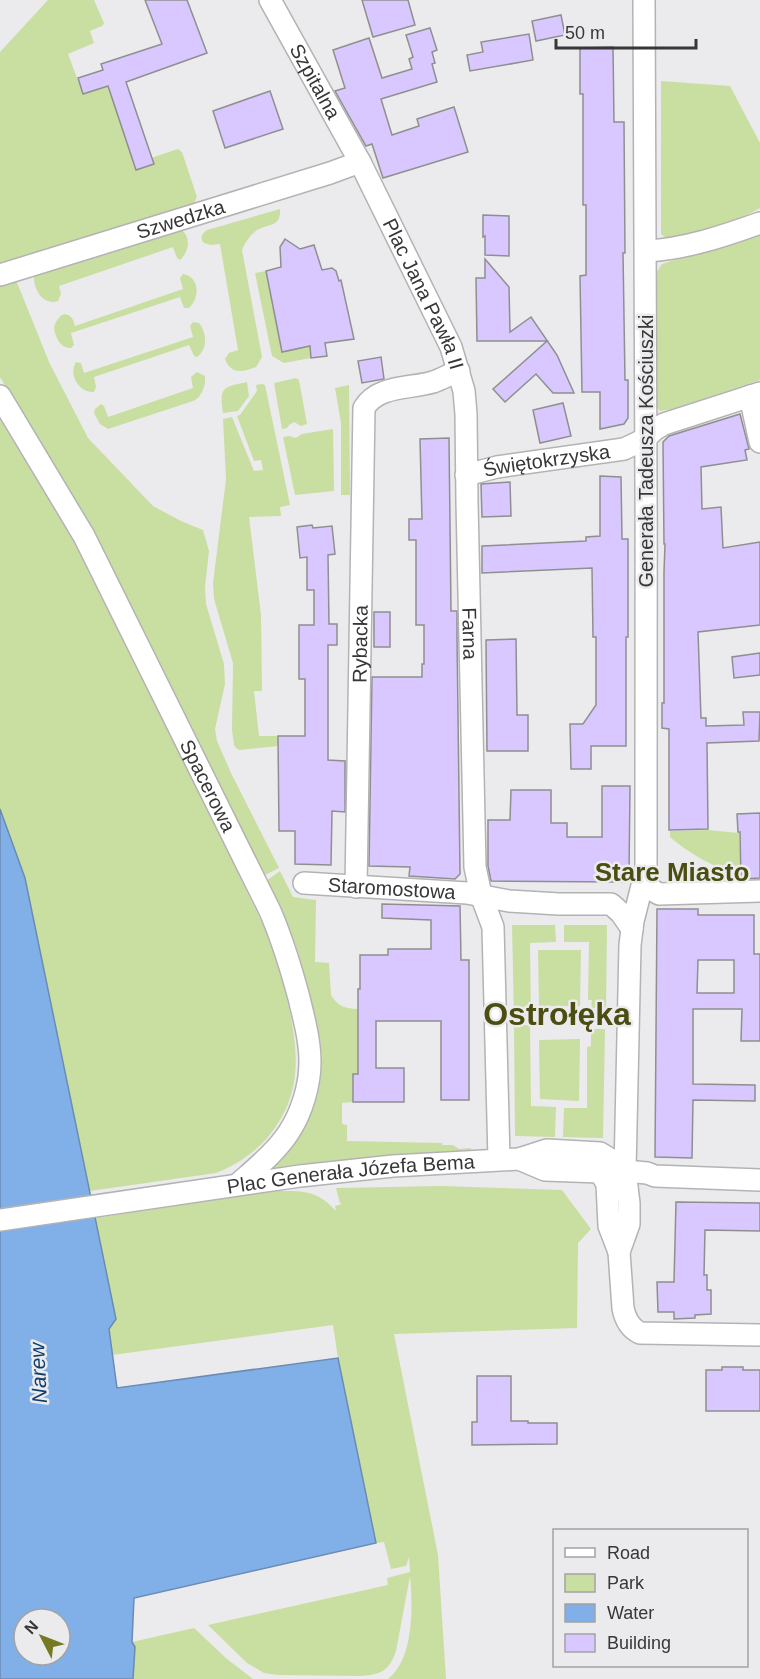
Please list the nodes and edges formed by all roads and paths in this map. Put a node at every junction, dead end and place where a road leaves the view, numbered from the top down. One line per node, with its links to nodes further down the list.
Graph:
1 (270, 0): 3 (street, Szpitalna)
2 (644, 0): 5 (street, Generała Tadeusza Kościuszki)
3 (360, 162): 6 (street, Szwedzka); 7 (street, Plac Jana Pawła II)
4 (760, 223): 5 (street)
5 (647, 251): 11 (street, Generała Tadeusza Kościuszki)
6 (0, 275)
7 (459, 371): 10 (street, Plac Jana Pawła II); 13 (street, Farna)
8 (755, 395): 11 (street, Świętokrzyska); 12 (street)
9 (0, 396): 24 (street, Spacerowa)
10 (369, 401): 16 (street, Rybacka)
11 (645, 439): 13 (street, Świętokrzyska); 14 (street, Generała Tadeusza Kościuszki)
12 (760, 442)
13 (466, 475): 18 (street, Farna)
14 (644, 879): 17 (street); 19 (street, Generała Tadeusza Kościuszki)
15 (304, 883): 16 (street, Staromostowa)
16 (356, 887): 18 (street, Staromostowa)
17 (760, 891)
18 (482, 895): 19 (street); 20 (street, Plac Generała Józefa Bema)
19 (632, 929): 21 (street)
20 (509, 1159): 21 (street, Plac Generała Józefa Bema); 22 (street, Plac Generała Józefa Bema); 24 (street, Plac Generała Józefa Bema)
21 (625, 1171): 22 (street, Plac Generała Józefa Bema); 23 (street); 26 (street)
22 (600, 1172): 26 (street)
23 (760, 1180)
24 (238, 1184): 25 (street, Plac Generała Józefa Bema)
25 (0, 1220)
26 (619, 1252): 27 (street)
27 (760, 1335)

